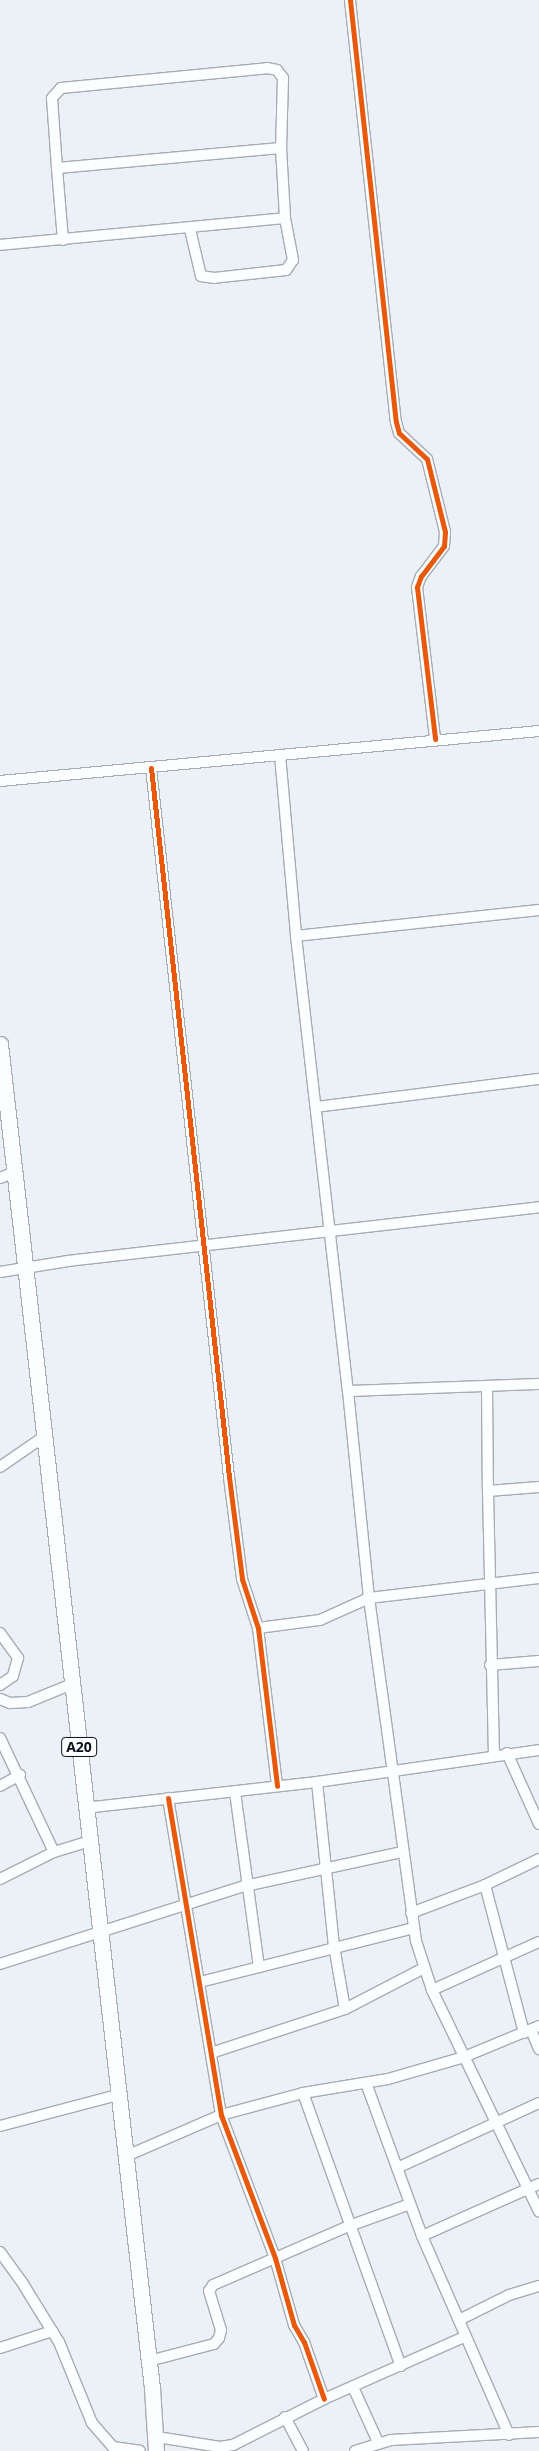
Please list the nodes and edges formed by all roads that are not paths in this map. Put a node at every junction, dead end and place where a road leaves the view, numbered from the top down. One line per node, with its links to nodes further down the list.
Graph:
1 (350, 0): 9 (street)
2 (281, 148): 3 (street); 3 (street); 4 (street)
3 (58, 168): 6 (street)
4 (285, 218): 5 (street); 5 (street)
5 (190, 229): 6 (street)
6 (63, 240): 7 (street)
7 (0, 245)
8 (539, 730): 9 (street)
9 (436, 739): 10 (street)
10 (280, 755): 11 (street); 14 (street)
11 (152, 768): 12 (street); 22 (street)
12 (0, 780)
13 (539, 910): 14 (street)
14 (296, 936): 17 (street)
15 (0, 1044): 18 (main road, A20)
16 (539, 1079): 17 (street)
17 (316, 1107): 21 (street)
18 (15, 1172): 19 (street); 23 (main road, A20)
19 (0, 1178)
20 (539, 1207): 21 (street)
21 (331, 1231): 22 (street); 27 (street)
22 (204, 1247): 23 (street); 35 (street)
23 (26, 1267): 24 (street); 28 (main road, A20)
24 (0, 1272)
25 (539, 1384): 26 (street)
26 (487, 1386): 27 (street); 31 (street)
27 (348, 1391): 34 (street)
28 (45, 1436): 29 (street); 39 (main road, A20)
29 (0, 1467)
30 (539, 1487): 31 (street)
31 (488, 1491): 33 (street)
32 (539, 1578): 33 (street)
33 (490, 1583): 34 (street); 38 (street)
34 (369, 1598): 35 (street); 46 (street)
35 (258, 1628): 50 (street)
36 (0, 1633): 40 (street)
37 (539, 1661): 38 (street)
38 (490, 1666): 45 (street)
39 (72, 1684): 41 (street); 53 (main road, A20)
40 (0, 1685)
41 (0, 1699)
42 (0, 1738): 47 (street)
43 (539, 1750): 44 (street)
44 (507, 1753): 45 (street); 54 (street)
45 (494, 1754): 46 (street)
46 (395, 1770): 48 (street); 57 (street)
47 (20, 1775): 49 (street); 56 (street)
48 (317, 1782): 50 (street); 59 (street)
49 (0, 1786)
50 (277, 1786): 51 (street)
51 (235, 1792): 52 (street); 61 (street)
52 (168, 1798): 53 (street); 63 (street)
53 (85, 1808): 55 (main road, A20)
54 (539, 1824)
55 (89, 1841): 56 (street); 66 (main road, A20)
56 (54, 1852): 60 (street)
57 (402, 1852): 59 (street); 64 (street)
58 (539, 1859): 62 (street)
59 (326, 1868): 61 (street); 68 (street)
60 (0, 1879)
61 (245, 1886): 63 (street); 71 (street)
62 (485, 1886): 64 (street); 69 (street)
63 (184, 1906): 66 (street); 73 (street)
64 (411, 1913): 65 (street)
65 (414, 1928): 68 (street); 72 (street)
66 (99, 1930): 70 (street); 82 (main road, A20)
67 (539, 1942): 69 (street)
68 (334, 1946): 71 (street); 75 (street)
69 (506, 1958): 74 (street); 76 (street)
70 (0, 1964)
71 (258, 1967): 73 (street)
72 (424, 1968): 74 (street); 75 (street)
73 (200, 1982): 78 (street)
74 (432, 1990): 79 (street)
75 (345, 2009): 78 (street)
76 (531, 2030): 77 (street); 79 (street)
77 (539, 2049)
78 (211, 2053): 84 (street)
79 (464, 2057): 80 (street); 85 (street)
80 (366, 2083): 81 (street); 88 (street)
81 (303, 2093): 84 (street); 93 (street)
82 (117, 2095): 86 (street); 87 (main road, A20)
83 (539, 2103): 85 (street)
84 (221, 2115): 87 (street); 96 (street)
85 (495, 2121): 88 (street); 90 (street)
86 (0, 2126)
87 (124, 2157): 102 (main road, A20)
88 (397, 2168): 91 (street)
89 (539, 2184): 90 (street)
90 (529, 2189): 92 (street); 94 (street)
91 (410, 2204): 93 (street); 94 (street)
92 (539, 2211)
93 (349, 2226): 96 (street); 103 (street)
94 (422, 2236): 98 (street)
95 (0, 2252): 99 (street)
96 (275, 2258): 102 (street); 105 (street)
97 (539, 2286): 98 (street)
98 (459, 2320): 100 (street)
99 (52, 2331): 101 (street); 111 (street)
100 (466, 2336): 103 (street); 108 (street)
101 (0, 2348)
102 (149, 2362): 110 (main road, A20)
103 (401, 2366): 104 (street)
104 (353, 2387): 105 (street); 109 (street)
105 (324, 2399): 106 (street)
106 (285, 2417): 110 (street); 113 (street)
107 (539, 2432): 108 (street)
108 (509, 2435): 109 (street)
109 (378, 2442): 114 (street)
110 (156, 2444)
111 (109, 2449): 112 (street)
112 (140, 2451)
113 (303, 2451)
114 (355, 2451)

